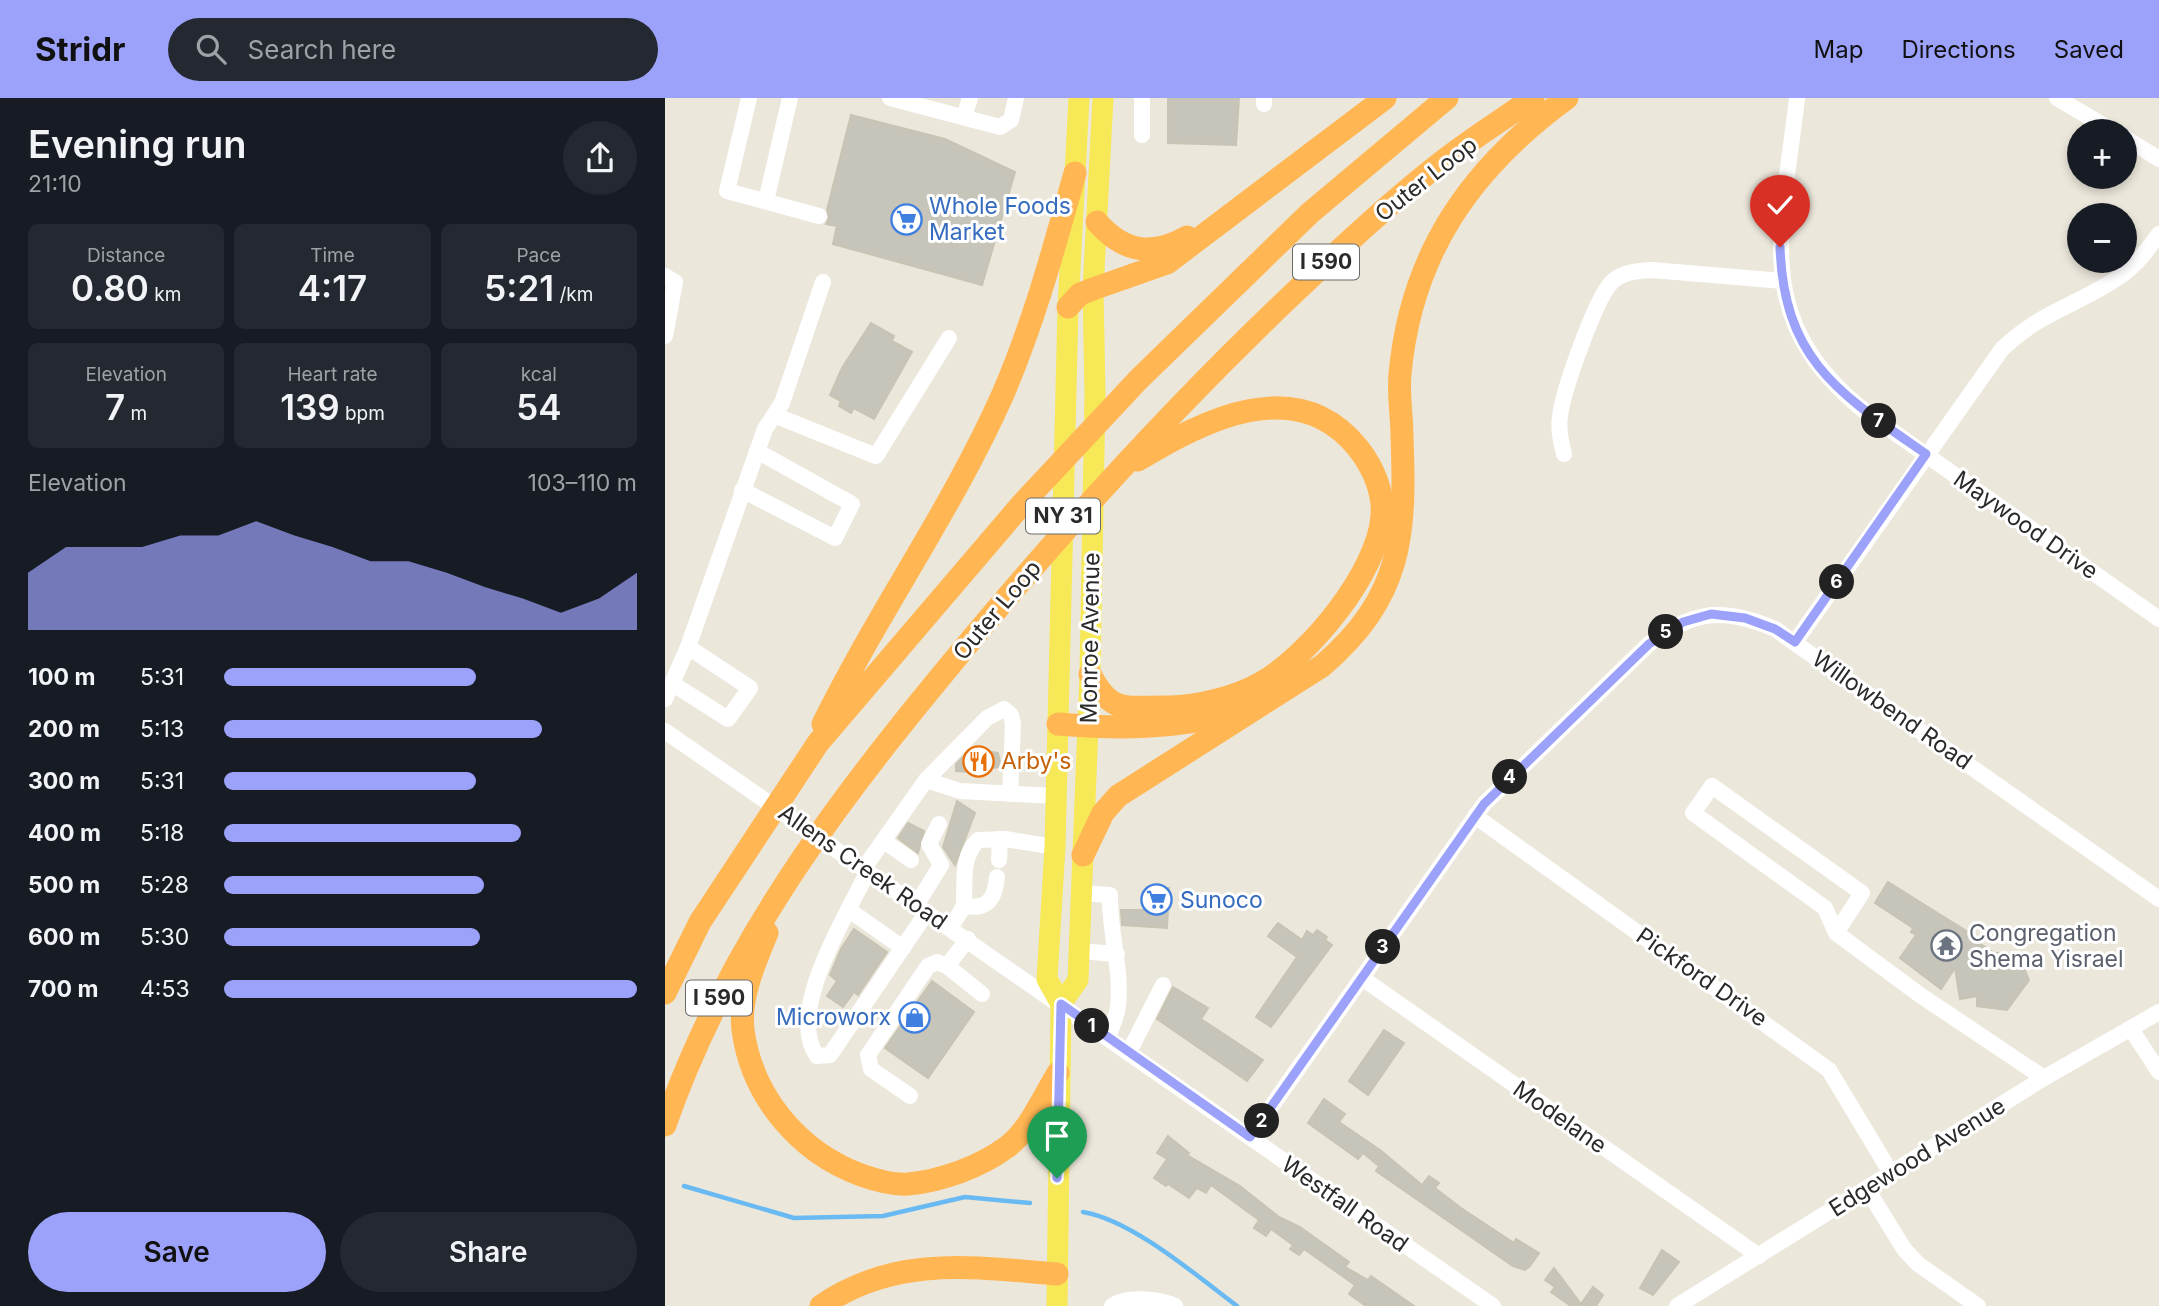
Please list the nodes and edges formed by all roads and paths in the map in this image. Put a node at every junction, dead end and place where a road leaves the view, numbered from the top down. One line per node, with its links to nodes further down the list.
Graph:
1 (749, 98): 22 (street)
2 (790, 98): 22 (street)
3 (890, 98): 15 (street)
4 (970, 98): 16 (street)
5 (1016, 98): 16 (street)
6 (1079, 98): 21 (main road, Monroe Avenue / NY 31)
7 (1103, 98): 25 (main road, Monroe Avenue / NY 31)
8 (1142, 98): 18 (street)
9 (1385, 98): 23 (highway)
10 (1447, 98): 50 (highway, Outer Loop / I 590)
11 (1533, 98): 36 (highway, Outer Loop / I 590)
12 (1567, 98): 46 (highway)
13 (1797, 98): 28 (street, Maywood Drive)
14 (2057, 98): 17 (street)
15 (921, 102): 16 (street)
16 (964, 117)
17 (2093, 119)
18 (1142, 135)
19 (2137, 145): 20 (street)
20 (2159, 159)
21 (1075, 173): 31 (main road, Monroe Avenue / NY 31); 50 (highway)
22 (766, 201): 24 (street)
23 (1230, 215): 25 (highway); 30 (highway)
24 (819, 216)
25 (1097, 222): 30 (main road, Monroe Avenue / NY 31)
26 (2159, 234): 38 (street)
27 (665, 276): 32 (street)
28 (1781, 281): 37 (street); 38 (street, Maywood Drive)
29 (823, 282): 34 (street)
30 (1093, 289): 31 (highway); 43 (main road, Monroe Avenue / NY 31)
31 (1068, 307): 47 (main road, Monroe Avenue / NY 31)
32 (665, 336)
33 (949, 338): 34 (street)
34 (774, 415): 35 (street)
35 (757, 451): 39 (street); 39 (street)
36 (1137, 454): 43 (highway); 64 (highway, Outer Loop / I 590)
37 (1564, 454)
38 (1926, 454): 40 (street, Maywood Drive); 41 (street)
39 (742, 490): 42 (street)
40 (2159, 619)
41 (1795, 642): 54 (street, Willowbend Road); 66 (street, Willowbend Road)
42 (688, 647): 44 (street); 44 (street)
43 (1090, 674): 48 (main road, Monroe Avenue / NY 31)
44 (673, 684): 45 (street)
45 (665, 699)
46 (1258, 707): 48 (highway); 59 (highway)
47 (1058, 724): 48 (highway); 53 (main road, Monroe Avenue / NY 31)
48 (1088, 727): 59 (main road, Monroe Avenue / NY 31)
49 (665, 731): 62 (street, Allens Creek Road)
50 (804, 763): 79 (highway, Outer Loop / I 590)
51 (926, 779): 52 (street); 52 (street); 57 (street)
52 (1010, 794): 53 (street)
53 (1056, 796): 58 (main road, Monroe Avenue / NY 31)
54 (1475, 816): 77 (street, Willowbend Road); 92 (street, Pickford Drive)
55 (939, 824): 68 (street)
56 (1000, 839): 58 (street); 61 (street); 67 (street)
57 (884, 841): 60 (street); 62 (street)
58 (1055, 847): 81 (main road, Monroe Avenue / NY 31)
59 (1083, 855): 65 (main road, Monroe Avenue / NY 31)
60 (911, 860)
61 (999, 860)
62 (866, 870): 68 (street, Allens Creek Road); 69 (street)
63 (997, 877): 67 (street)
64 (787, 879): 87 (highway); 90 (highway, Outer Loop / I 590)
65 (1081, 893): 74 (main road, Monroe Avenue / NY 31); 75 (street)
66 (2159, 899)
67 (964, 906): 70 (street)
68 (922, 908): 70 (street, Allens Creek Road); 73 (street)
69 (849, 910): 73 (street); 73 (street)
70 (950, 927): 72 (street, Allens Creek Road)
71 (1836, 933): 71 (street); 88 (street)
72 (968, 939): 76 (street); 81 (street, Allens Creek Road)
73 (903, 948)
74 (1078, 951): 75 (street); 81 (main road, Monroe Avenue / NY 31)
75 (1117, 954): 84 (street)
76 (947, 967): 80 (street); 89 (street)
77 (1362, 978): 91 (street, Willowbend Road); 94 (street, Modelane)
78 (1163, 985): 85 (street)
79 (665, 993)
80 (982, 994)
81 (1061, 1004): 84 (street, Westfall Road); 87 (main road, Monroe Avenue / NY 31)
82 (2159, 1012): 83 (street, Edgewood Avenue)
83 (2131, 1029): 86 (street); 88 (street, Edgewood Avenue)
84 (1108, 1038): 85 (street, Westfall Road)
85 (1129, 1052): 91 (street, Westfall Road)
86 (2159, 1072)
87 (1058, 1073): 95 (main road, Monroe Avenue / NY 31)
88 (2044, 1078): 92 (street, Edgewood Avenue)
89 (910, 1096)
90 (665, 1125)
91 (1250, 1137): 100 (street, Westfall Road)
92 (1891, 1173): 93 (street, Edgewood Avenue)
93 (1867, 1189): 94 (street, Edgewood Avenue); 102 (street)
94 (1759, 1256): 101 (street, Edgewood Avenue)
95 (1057, 1274): 96 (highway); 97 (main road, Monroe Avenue / NY 31)
96 (821, 1306)
97 (1057, 1306)
98 (1112, 1306): 99 (street)
99 (1175, 1306)
100 (1493, 1306)
101 (1677, 1306)
102 (1978, 1306)

